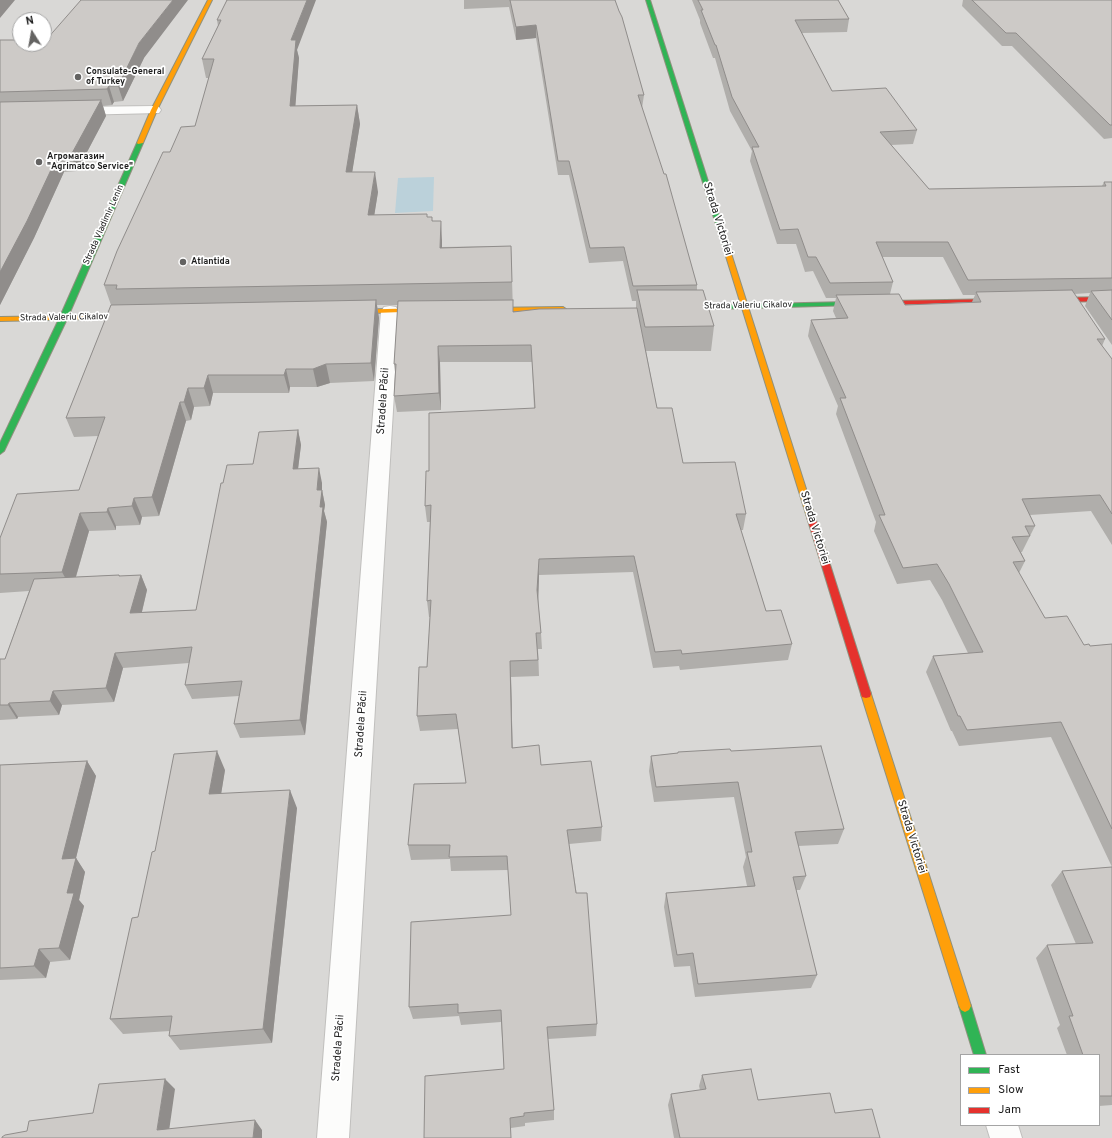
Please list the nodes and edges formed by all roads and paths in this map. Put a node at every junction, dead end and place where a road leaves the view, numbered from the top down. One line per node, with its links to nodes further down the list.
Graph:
1 (210, 0): 3 (street, Strada Vladimir Lenin)
2 (648, 0): 8 (street, Strada Victoriei)
3 (154, 110): 4 (street); 17 (street, Strada Vladimir Lenin)
4 (62, 111)
5 (1112, 299): 6 (street)
6 (1038, 300)
7 (1014, 301): 8 (street, Strada Valeriu Cikalov)
8 (744, 307): 9 (street, Strada Valeriu Cikalov); 19 (street, Strada Victoriei)
9 (666, 308)
10 (572, 309): 12 (street)
11 (438, 310): 13 (street)
12 (477, 310)
13 (390, 311): 14 (street); 21 (street, Stradela Păcii)
14 (334, 312)
15 (143, 317): 17 (street, Strada Valeriu Cikalov)
16 (0, 319): 17 (street, Strada Valeriu Cikalov)
17 (63, 319): 18 (street, Strada Vladimir Lenin)
18 (0, 451)
19 (980, 1054)
20 (1002, 1126): 22 (street)
21 (333, 1138)
22 (1006, 1138)

